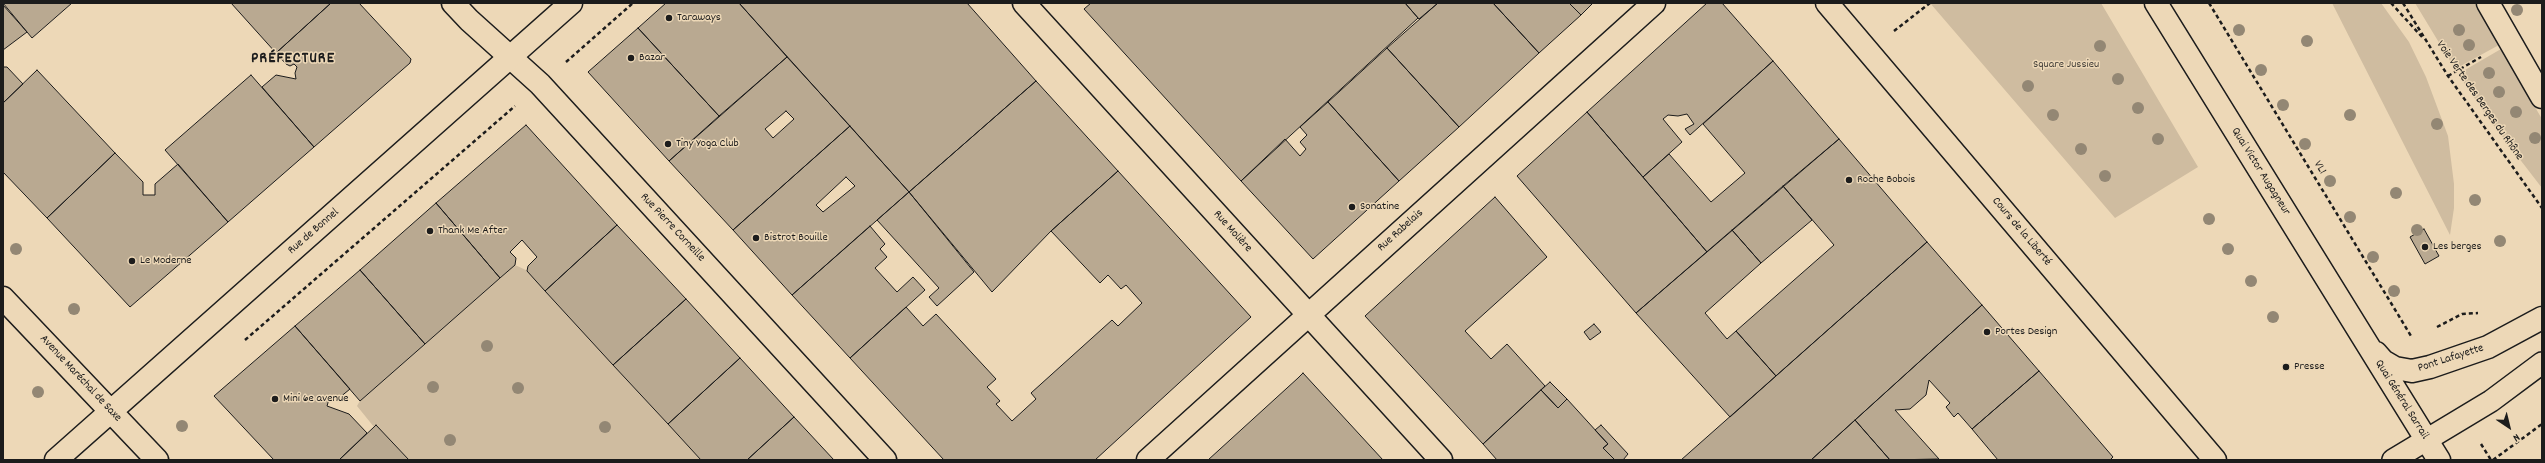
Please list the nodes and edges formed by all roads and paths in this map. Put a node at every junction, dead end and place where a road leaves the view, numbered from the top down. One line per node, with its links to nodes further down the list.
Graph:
1 (453, 3): 16 (street, Rue Pierre Corneille)
2 (572, 3): 16 (street, Rue de Bonnel)
3 (633, 3): 18 (path)
4 (1024, 3): 22 (street, Rue Molière)
5 (1654, 3): 22 (street, Rue Rabelais)
6 (1827, 3): 36 (street, Cours de la Liberté)
7 (1930, 3): 13 (path)
8 (2156, 3): 24 (street, Quai Victor Augagneur)
9 (2209, 3): 25 (path, VL1)
10 (2391, 3): 15 (path)
11 (2403, 3): 15 (path, Voie Verte des Berges du Rhône)
12 (2488, 3): 14 (street)
13 (1916, 14)
14 (2510, 41): 17 (path); 19 (street)
15 (2428, 44): 17 (path, Voie Verte des Berges du Rhône)
16 (511, 56): 18 (street, Rue Pierre Corneille); 28 (street, Rue de Bonnel)
17 (2448, 76): 20 (path, Voie Verte des Berges du Rhône)
18 (540, 84): 26 (path); 33 (street, Rue Pierre Corneille)
19 (2542, 97)
20 (2542, 208)
21 (3, 298): 28 (street, Avenue Maréchal de Saxe)
22 (1308, 314): 34 (street, Rue Rabelais); 35 (street, Rue Molière)
23 (2542, 318): 24 (street, Pont Lafayette)
24 (2365, 340): 30 (street, Quai Général Sarrail)
25 (2414, 342)
26 (240, 344)
27 (2542, 363): 30 (lane)
28 (111, 412): 31 (street, Rue de Bonnel); 32 (street, Avenue Maréchal de Saxe)
29 (2542, 424): 39 (path)
30 (2426, 440): 37 (lane); 38 (street, Quai Général Sarrail)
31 (56, 460)
32 (157, 460)
33 (885, 460)
34 (1148, 460)
35 (1441, 460)
36 (2215, 460)
37 (2393, 460)
38 (2439, 460)
39 (2493, 460)

